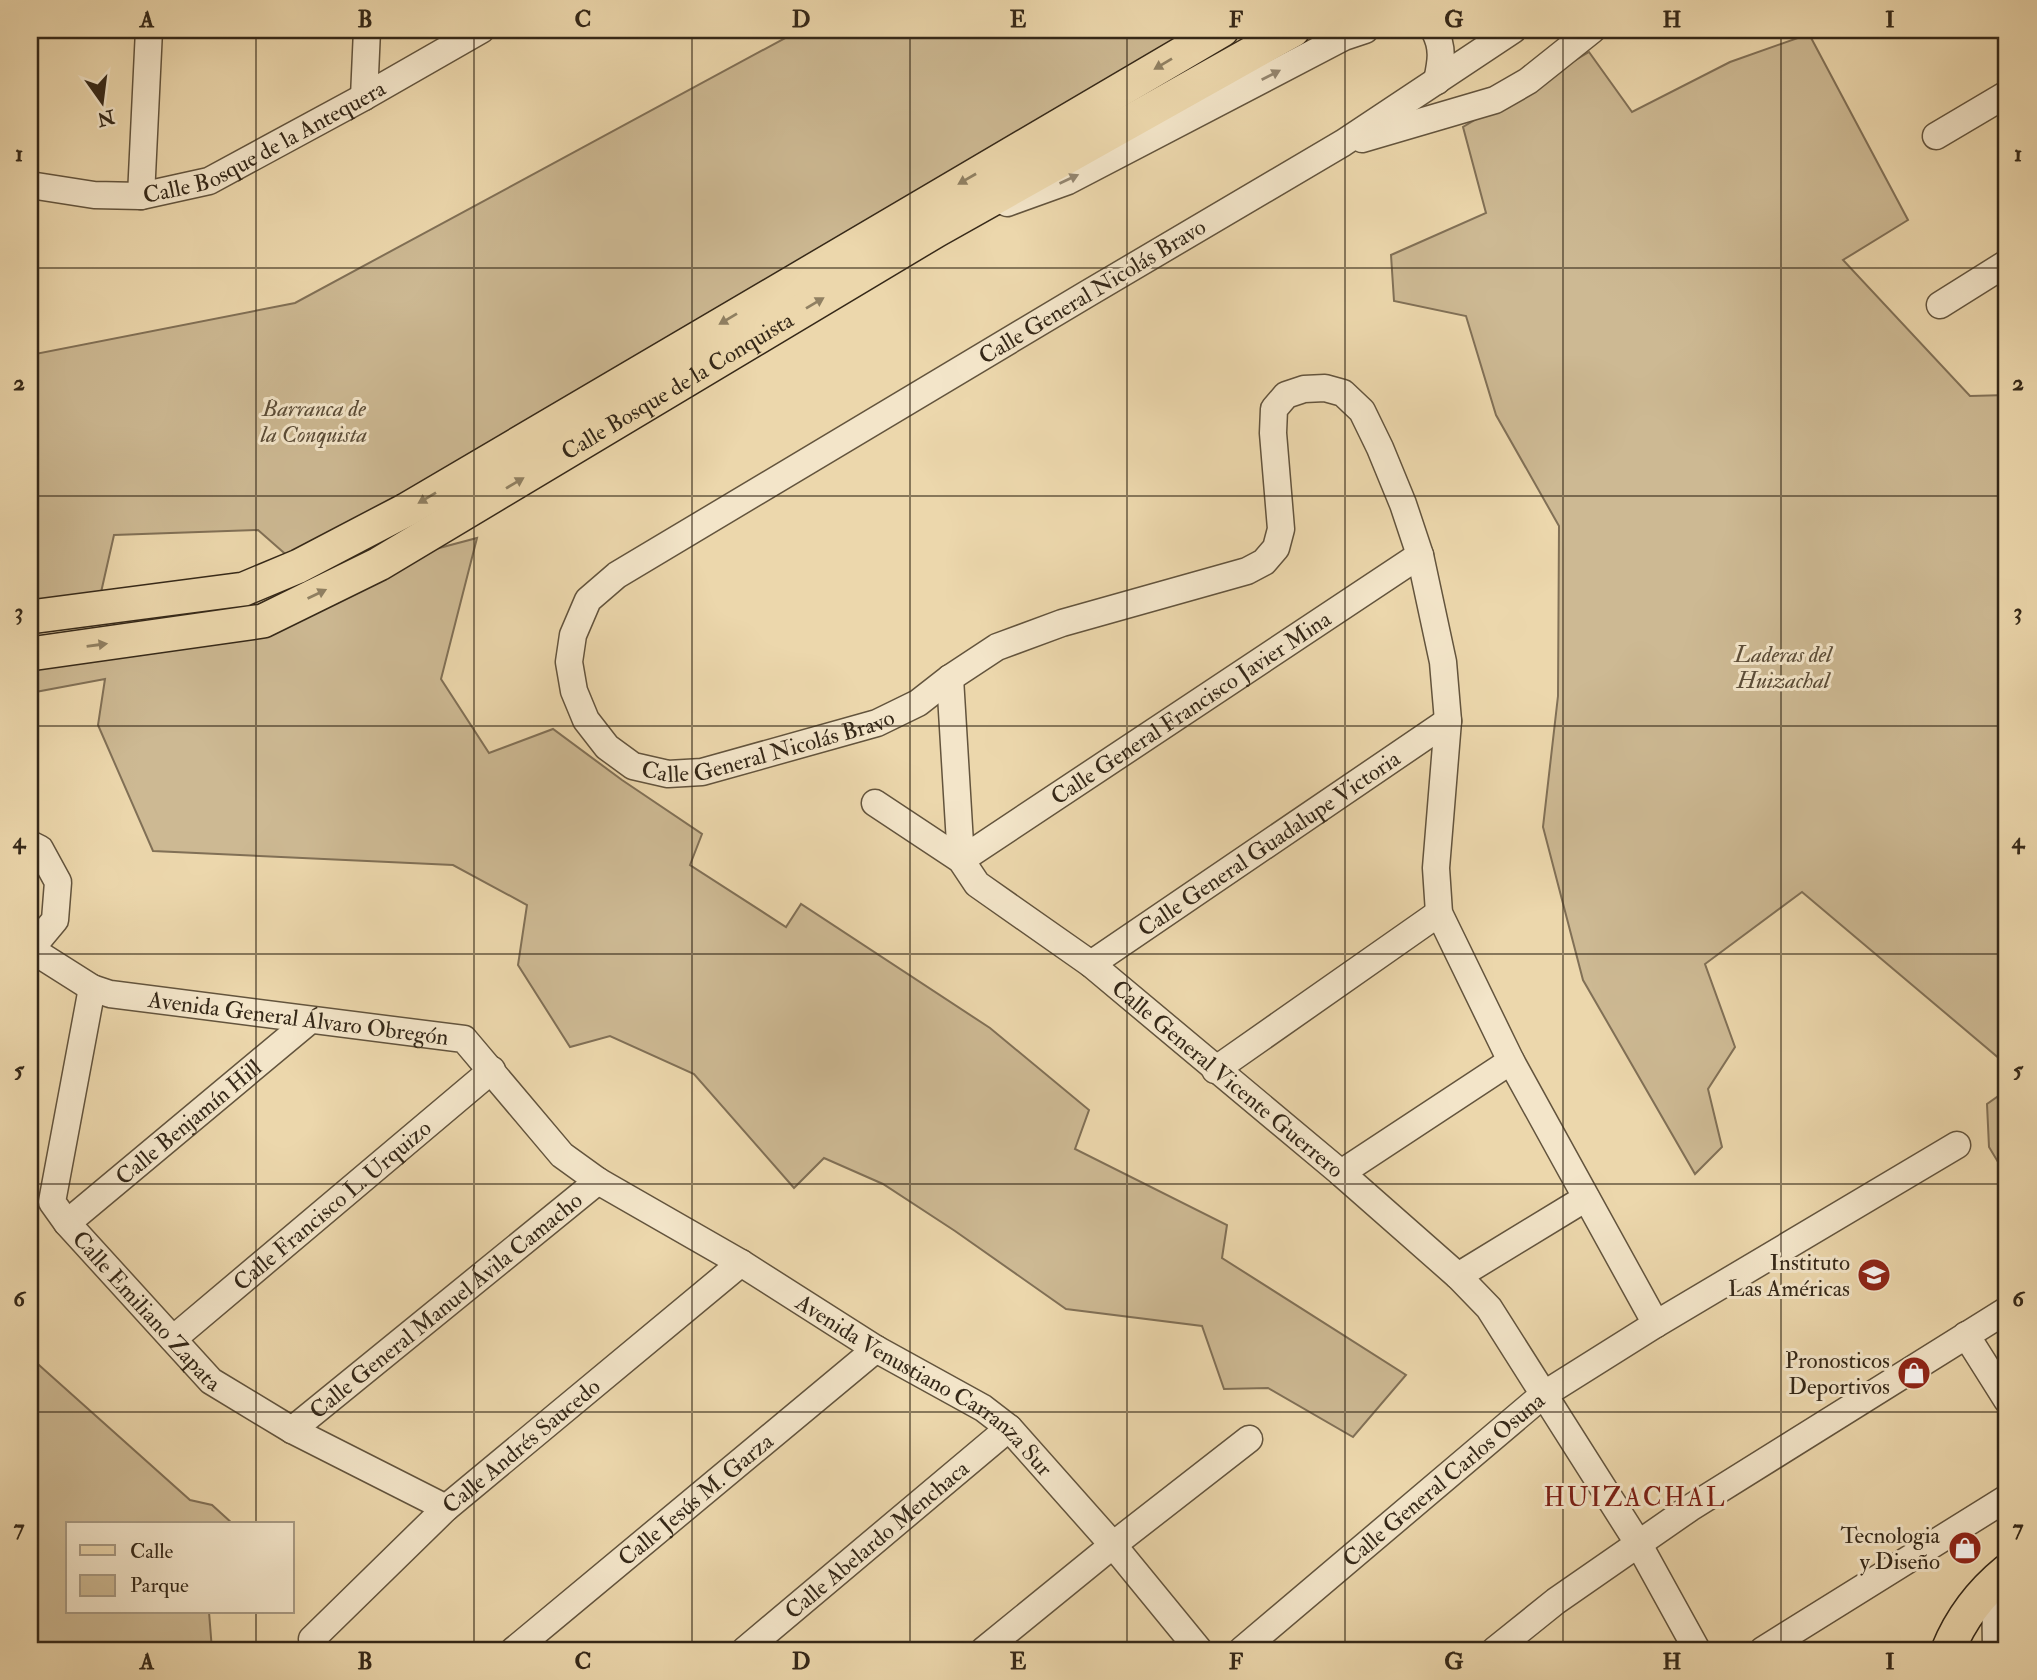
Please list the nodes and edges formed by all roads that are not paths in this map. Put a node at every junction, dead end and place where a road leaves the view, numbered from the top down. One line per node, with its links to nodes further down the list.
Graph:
1 (149, 30): 16 (street)
2 (367, 30): 12 (street)
3 (481, 30): 12 (street, Calle Bosque de la Antequera)
4 (1222, 30): 21 (main road, Calle Bosque de la Conquista, one-way to 21)
5 (1293, 30): 17 (main road, Calle Bosque de la Conquista)
6 (1365, 30): 17 (street, one-way to 6)
7 (1434, 30): 10 (street)
8 (1513, 30): 10 (street, Calle General Nicolás Bravo)
9 (1592, 30): 14 (street, Calle General Nicolás Bravo)
10 (1437, 81): 14 (street, Calle General Nicolás Bravo)
11 (2007, 94): 13 (street)
12 (364, 97): 16 (street, Calle Bosque de la Antequera)
13 (1936, 136)
14 (1343, 143): 23 (street, Calle General Nicolás Bravo)
15 (30, 185): 16 (street, Calle Bosque de la Antequera)
16 (141, 196)
17 (937, 230): 22 (main road, Calle Bosque de la Conquista, one-way to 17)
18 (2007, 263): 19 (street)
19 (1940, 305)
20 (1420, 555): 23 (street, Calle General Nicolás Bravo); 24 (street); 27 (street, Calle General Francisco Javier Mina)
21 (30, 617)
22 (30, 654)
23 (950, 678): 27 (street)
24 (1448, 720): 28 (street); 30 (street, Calle General Guadalupe Victoria)
25 (875, 803): 27 (street, Calle General Vicente Guerrero)
26 (30, 844): 29 (street)
27 (961, 860): 30 (street, Calle General Vicente Guerrero)
28 (1439, 913): 33 (street); 34 (street)
29 (31, 950): 31 (street, Avenida General Álvaro Obregón)
30 (1091, 964): 34 (street, Calle General Vicente Guerrero)
31 (92, 988): 32 (street, Avenida General Álvaro Obregón); 40 (street, Calle Emiliano Zapata)
32 (309, 1021): 35 (street, Avenida General Álvaro Obregón); 40 (street, Calle Benjamín Hill)
33 (1511, 1060): 37 (street); 39 (street)
34 (1215, 1069): 37 (street, Calle General Vicente Guerrero)
35 (492, 1070): 38 (street, Avenida General Álvaro Obregón); 46 (street, Calle Francisco L. Urquizo)
36 (1956, 1145): 44 (street, Calle General Carlos Osuna)
37 (1341, 1173): 42 (street, Calle General Vicente Guerrero)
38 (598, 1181): 41 (street, Avenida Venustiano Carranza Sur); 51 (street, Calle General Manuel Ávila Camacho)
39 (1586, 1198): 42 (street); 44 (street)
40 (67, 1223): 46 (street, Calle Emiliano Zapata)
41 (741, 1263): 47 (street, Avenida Venustiano Carranza Sur); 54 (street, Calle Andrés Saucedo)
42 (1458, 1276): 48 (street, Calle General Vicente Guerrero)
43 (2007, 1310): 45 (street)
44 (1657, 1324): 48 (street, Calle General Carlos Osuna)
45 (1966, 1335): 49 (street); 55 (street)
46 (173, 1339): 51 (street, Calle Emiliano Zapata)
47 (876, 1349): 50 (street, Avenida Venustiano Carranza Sur); 60 (street, Calle Jesús M. Garza)
48 (1543, 1395): 55 (street, Calle General Vicente Guerrero); 64 (street, Calle General Carlos Osuna)
49 (2007, 1400)
50 (1009, 1428): 56 (street, Avenida Venustiano Carranza Sur); 61 (street, Calle Abelardo Menchaca)
51 (292, 1430): 54 (street, Calle Emiliano Zapata)
52 (1249, 1439): 56 (street)
53 (2007, 1498): 67 (street)
54 (446, 1508): 59 (street, Calle Andrés Saucedo)
55 (1638, 1544): 65 (street); 66 (street, Calle General Vicente Guerrero)
56 (1113, 1545): 62 (street); 63 (street, Avenida Venustiano Carranza Sur)
57 (2001, 1575): 58 (main road); 69 (street)
58 (1954, 1636): 68 (main road)
59 (312, 1639)
60 (514, 1650)
61 (745, 1650)
62 (984, 1650)
63 (1199, 1650)
64 (1242, 1650)
65 (1495, 1650)
66 (1697, 1650)
67 (1763, 1650)
68 (1930, 1650)
69 (1996, 1650)

